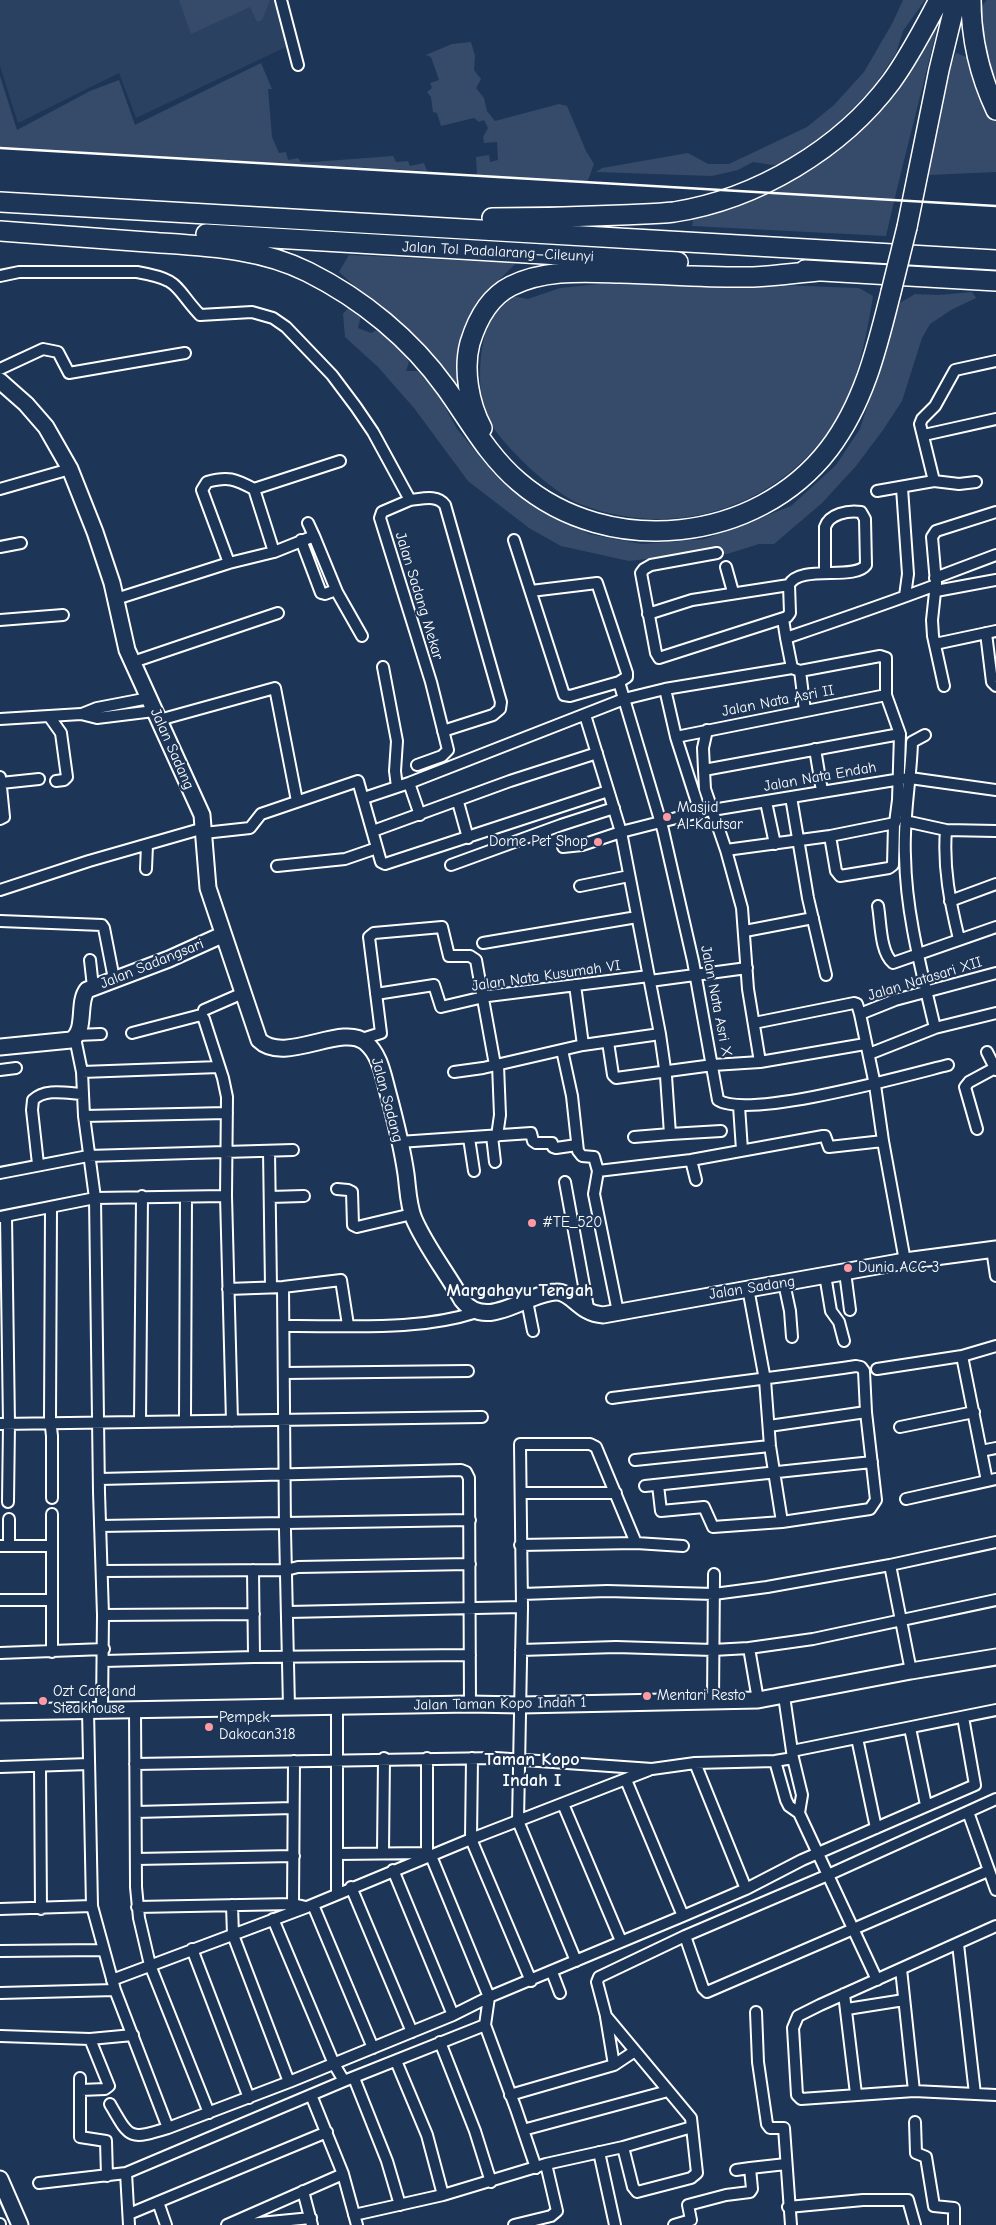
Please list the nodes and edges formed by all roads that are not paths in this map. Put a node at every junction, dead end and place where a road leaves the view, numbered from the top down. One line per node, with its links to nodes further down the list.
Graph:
1 (281, 0): 6 (street)
2 (938, 0): 10 (highway)
3 (950, 0): 11 (highway)
4 (956, 0): 11 (highway)
5 (971, 0): 7 (highway)
6 (298, 65)
7 (996, 110)
8 (0, 202): 10 (highway, Jalan Tol Padalarang–Cileunyi)
9 (0, 222): 14 (highway, Jalan Tol Padalarang–Cileunyi)
10 (409, 226): 13 (highway, Jalan Tol Padalarang–Cileunyi)
11 (901, 226): 17 (highway, bridge)
12 (0, 231): 17 (highway)
13 (996, 260)
14 (818, 271): 16 (highway, Jalan Tol Padalarang–Cileunyi); 17 (highway)
15 (0, 276): 32 (street)
16 (996, 281)
17 (886, 290)
18 (185, 353): 20 (street)
19 (996, 360): 23 (street)
20 (0, 369)
21 (2, 384): 25 (street, Jalan Sadang)
22 (996, 419): 23 (street)
23 (924, 435): 26 (street)
24 (340, 461): 30 (street)
25 (70, 469): 29 (street); 53 (street, Jalan Sadang)
26 (934, 482): 27 (street); 28 (street)
27 (976, 482)
28 (902, 488): 31 (street); 52 (street)
29 (0, 489)
30 (254, 489): 40 (street); 43 (street)
31 (877, 490)
32 (410, 500): 78 (street, Jalan Sadang Mekar); 78 (street)
33 (996, 512): 48 (street)
34 (308, 523): 35 (street)
35 (314, 536): 36 (street); 49 (street)
36 (302, 540): 40 (street); 49 (street)
37 (514, 540): 50 (street)
38 (21, 543): 39 (street)
39 (0, 547)
40 (274, 552): 43 (street)
41 (717, 553): 55 (street)
42 (996, 555): 48 (street)
43 (229, 563): 53 (street)
44 (726, 567): 51 (street)
45 (824, 572): 45 (street); 47 (street)
46 (996, 580): 48 (street)
47 (789, 585): 51 (street); 57 (street)
48 (936, 585): 52 (street); 62 (street)
49 (336, 590): 60 (street)
50 (531, 591): 66 (street); 66 (street)
51 (733, 592): 55 (street)
52 (905, 596): 61 (street)
53 (116, 599): 63 (street, Jalan Sadang)
54 (278, 613): 63 (street)
55 (648, 614): 57 (street)
56 (63, 615): 58 (street)
57 (783, 619): 61 (street)
58 (0, 620)
59 (991, 632): 62 (street); 68 (street)
60 (362, 636)
61 (786, 638): 65 (street)
62 (935, 644): 67 (street)
63 (132, 662): 72 (street, Jalan Sadang)
64 (383, 666): 92 (street)
65 (796, 669): 69 (street); 70 (street); 73 (street)
66 (619, 682): 71 (street, Jalan Nata Asri X)
67 (944, 686)
68 (996, 686)
69 (665, 689): 71 (street); 81 (street)
70 (886, 695): 73 (street, Jalan Nata Asri II); 79 (street)
71 (624, 699): 74 (street); 108 (street, Jalan Nata Asri X)
72 (154, 710): 75 (street); 98 (street); 110 (street, Jalan Sadang)
73 (805, 711): 77 (street, Jalan Nata Asri II)
74 (585, 715): 83 (street); 91 (street)
75 (49, 716): 76 (street); 89 (street)
76 (0, 719)
77 (707, 730): 81 (street, Jalan Nata Asri II); 85 (street)
78 (443, 731): 84 (street, Jalan Sadang Mekar)
79 (900, 734): 82 (street); 88 (street)
80 (925, 735): 88 (street)
81 (676, 737): 104 (street)
82 (815, 749): 85 (street); 95 (street)
83 (597, 753): 93 (street); 99 (street)
84 (417, 765)
85 (704, 770): 103 (street)
86 (0, 777): 90 (street)
87 (39, 779): 90 (street)
88 (904, 779): 94 (street, Jalan Nata Endah); 95 (street, Jalan Nata Endah); 107 (street); 109 (street)
89 (56, 782)
90 (1, 783): 101 (street)
91 (409, 783): 92 (street); 105 (street)
92 (397, 787): 96 (street)
93 (608, 790): 102 (street); 116 (street)
94 (996, 790)
95 (822, 791): 97 (street, Jalan Nata Endah)
96 (364, 798): 98 (street); 113 (street)
97 (791, 798): 100 (street, Jalan Nata Endah); 117 (street)
98 (297, 801): 110 (street)
99 (458, 802): 105 (street); 116 (street)
100 (766, 802): 103 (street, Jalan Nata Endah); 118 (street)
101 (1, 808): 106 (street)
102 (614, 808): 114 (street); 123 (street)
103 (713, 811): 104 (street, Jalan Nata Endah); 122 (street)
104 (700, 812): 108 (street, Jalan Nata Endah)
105 (420, 815): 113 (street)
106 (1, 819)
107 (905, 821): 111 (street); 140 (street)
108 (661, 823): 114 (street, Jalan Nata Endah); 145 (street, Jalan Nata Asri X)
109 (894, 824): 115 (street); 115 (street)
110 (204, 830): 119 (street); 137 (street, Jalan Sadang)
111 (946, 830): 112 (street); 130 (street)
112 (996, 830)
113 (373, 831): 121 (street)
114 (621, 832): 120 (street, Jalan Nata Endah); 126 (street)
115 (830, 836): 117 (street)
116 (468, 838): 121 (street)
117 (798, 841): 118 (street); 133 (street)
118 (775, 844): 122 (street)
119 (148, 845): 125 (street); 129 (street)
120 (563, 847)
121 (377, 848): 124 (street)
122 (726, 850): 136 (street)
123 (451, 865)
124 (277, 866)
125 (146, 870)
126 (629, 876): 128 (street); 132 (street)
127 (996, 884): 130 (street)
128 (580, 886)
129 (0, 890)
130 (950, 902): 138 (street)
131 (878, 906): 140 (street)
132 (637, 918): 139 (street); 146 (street)
133 (813, 918): 136 (street); 144 (street)
134 (0, 921): 147 (street)
135 (996, 927): 138 (street)
136 (745, 931): 142 (street)
137 (222, 935): 147 (street, Jalan Sadangsari); 151 (street, Jalan Sadang)
138 (959, 939): 140 (street)
139 (483, 943)
140 (917, 956): 150 (street)
141 (90, 960): 149 (street)
142 (747, 968): 145 (street, Jalan Nata Kusumah VI); 157 (street)
143 (996, 974): 150 (street, Jalan Natasari XII)
144 (826, 975)
145 (696, 976): 146 (street, Jalan Nata Kusumah VI); 172 (street, Jalan Nata Asri X)
146 (650, 978): 148 (street, Jalan Nata Kusumah VI); 161 (street)
147 (114, 979): 149 (street, Jalan Sadangsari)
148 (575, 985): 153 (street, Jalan Nata Kusumah VI); 165 (street)
149 (93, 987): 162 (street, Jalan Sadangsari)
150 (927, 991): 156 (street, Jalan Natasari XII); 158 (street)
151 (243, 993): 154 (street); 163 (street, Jalan Sadang)
152 (376, 994): 153 (street, Jalan Nata Kusumah VI); 153 (street); 163 (street)
153 (484, 998): 171 (street)
154 (204, 1010)
155 (996, 1012): 158 (street)
156 (860, 1014): 157 (street, Jalan Natasari XII); 167 (street)
157 (754, 1023): 170 (street)
158 (935, 1028): 167 (street)
159 (132, 1033): 174 (street)
160 (101, 1034): 162 (street)
161 (660, 1034): 164 (street); 178 (street)
162 (76, 1036): 166 (street); 179 (street)
163 (362, 1039): 193 (street, Jalan Sadang)
164 (608, 1042): 165 (street); 178 (street)
165 (583, 1045): 168 (street)
166 (0, 1047)
167 (867, 1049): 170 (street); 181 (street)
168 (562, 1050): 171 (street); 194 (street)
169 (987, 1052): 176 (street)
170 (760, 1062): 172 (street)
171 (496, 1065): 180 (street); 189 (street)
172 (713, 1065): 178 (street); 183 (street, Jalan Nata Asri X)
173 (948, 1065): 181 (street, Jalan Nata Asri X)
174 (219, 1067): 179 (street); 184 (street)
175 (16, 1068): 177 (street)
176 (996, 1069): 186 (street)
177 (0, 1070)
178 (666, 1070): 188 (street)
179 (82, 1072): 182 (street)
180 (454, 1072)
181 (875, 1084): 183 (street, Jalan Nata Asri X); 192 (street)
182 (82, 1094): 185 (street); 202 (street)
183 (739, 1106): 196 (street)
184 (227, 1113): 185 (street); 197 (street)
185 (84, 1116): 199 (street)
186 (977, 1129)
187 (721, 1131): 188 (street)
188 (670, 1134): 190 (street)
189 (495, 1136): 191 (street); 194 (street); 201 (street)
190 (634, 1137)
191 (469, 1138): 193 (street); 203 (street)
192 (883, 1141): 196 (street); 219 (street)
193 (399, 1142): 216 (street, Jalan Sadang)
194 (577, 1145): 204 (street)
195 (293, 1150): 198 (street)
196 (742, 1150): 200 (street)
197 (227, 1151): 198 (street); 199 (street); 210 (street)
198 (269, 1151): 213 (street)
199 (88, 1156): 202 (street); 214 (street)
200 (691, 1160): 204 (street); 206 (street)
201 (495, 1162)
202 (38, 1164): 205 (street)
203 (474, 1171)
204 (598, 1171): 233 (street)
205 (0, 1173)
206 (696, 1180)
207 (565, 1182): 234 (street)
208 (337, 1189): 216 (street)
209 (142, 1196): 212 (street); 214 (street); 252 (street)
210 (226, 1196): 212 (street); 229 (street)
211 (304, 1196): 213 (street)
212 (186, 1197): 250 (street)
213 (270, 1197): 226 (street)
214 (95, 1198): 215 (street); 254 (street)
215 (51, 1208): 217 (street); 256 (street)
216 (412, 1214): 232 (street, Jalan Sadang)
217 (3, 1217): 255 (street)
218 (994, 1249): 219 (street, Jalan Sadang); 222 (street)
219 (905, 1261): 220 (street, Jalan Sadang)
220 (845, 1272): 221 (street, Jalan Sadang); 231 (street)
221 (826, 1275): 225 (street, Jalan Sadang); 239 (street)
222 (996, 1276)
223 (341, 1280): 224 (street); 227 (street); 235 (street)
224 (352, 1280)
225 (784, 1283): 228 (street, Jalan Sadang); 238 (street)
226 (271, 1287): 227 (street); 229 (street)
227 (283, 1287): 236 (street)
228 (748, 1288): 233 (street, Jalan Sadang); 245 (street)
229 (228, 1289): 253 (street)
230 (527, 1301): 232 (street); 234 (street); 237 (street)
231 (850, 1310)
232 (477, 1312): 235 (street)
233 (618, 1312): 234 (street, Jalan Sadang)
234 (589, 1313)
235 (348, 1325): 236 (street)
236 (284, 1326): 244 (street)
237 (533, 1331)
238 (792, 1337)
239 (844, 1341)
240 (996, 1346): 241 (street)
241 (962, 1356): 242 (street); 248 (street)
242 (877, 1369)
243 (468, 1371): 244 (street)
244 (285, 1373): 251 (street)
245 (765, 1380): 246 (street); 247 (street); 257 (street)
246 (612, 1398)
247 (866, 1412): 257 (street); 263 (street)
248 (974, 1412): 258 (street); 261 (street)
249 (482, 1417): 251 (street)
250 (185, 1420): 252 (street); 253 (street)
251 (285, 1420): 253 (street); 265 (street)
252 (140, 1421): 254 (street)
253 (232, 1421)
254 (99, 1423): 256 (street); 266 (street)
255 (5, 1424): 256 (street); 274 (street)
256 (50, 1424): 272 (street)
257 (769, 1426): 259 (street)
258 (900, 1427)
259 (770, 1446): 262 (street); 264 (street)
260 (996, 1448): 261 (street)
261 (981, 1451): 267 (street)
262 (635, 1460)
263 (872, 1462): 264 (street); 278 (street)
264 (774, 1472): 268 (street); 278 (street)
265 (284, 1474): 266 (street); 277 (street); 279 (street)
266 (100, 1479): 280 (street)
267 (991, 1480): 273 (street)
268 (658, 1485): 269 (street); 278 (street)
269 (645, 1486)
270 (521, 1493): 271 (street); 271 (street); 283 (street)
271 (616, 1493): 282 (street)
272 (52, 1498)
273 (906, 1499)
274 (8, 1502)
275 (52, 1514): 285 (street)
276 (10, 1519): 284 (street)
277 (470, 1520): 279 (street); 287 (street)
278 (782, 1522)
279 (285, 1523): 280 (street); 290 (street)
280 (100, 1526): 291 (street)
281 (996, 1542): 288 (street)
282 (636, 1543): 283 (street); 286 (street)
283 (520, 1545): 293 (street)
284 (4, 1546): 285 (street)
285 (52, 1546): 296 (street)
286 (683, 1546)
287 (470, 1564): 290 (street); 298 (street)
288 (890, 1565): 294 (street); 303 (street)
289 (253, 1570): 290 (street); 291 (street); 301 (street)
290 (286, 1570): 300 (street)
291 (102, 1571): 302 (street)
292 (714, 1574): 294 (street)
293 (522, 1594): 294 (street); 299 (street)
294 (714, 1594): 307 (street)
295 (0, 1600): 296 (street)
296 (51, 1600): 308 (street)
297 (996, 1600): 303 (street)
298 (470, 1607): 299 (street); 300 (street); 310 (street)
299 (522, 1607): 306 (street)
300 (288, 1612): 313 (street)
301 (254, 1614): 302 (street); 311 (street)
302 (103, 1615): 305 (street)
303 (901, 1620): 304 (street); 315 (street)
304 (749, 1648): 307 (street); 317 (street)
305 (104, 1649): 308 (street); 314 (street)
306 (521, 1650): 307 (street); 320 (street)
307 (713, 1650): 318 (street)
308 (52, 1652): 309 (street)
309 (0, 1653)
310 (470, 1655): 313 (street); 319 (street)
311 (254, 1656): 313 (street); 314 (street)
312 (996, 1657): 315 (street, Jalan Taman Kopo Indah 1)
313 (289, 1658): 322 (street)
314 (104, 1661): 323 (street)
315 (911, 1671): 316 (street, Jalan Taman Kopo Indah 1)
316 (784, 1696): 317 (street, Jalan Taman Kopo Indah 1); 330 (street)
317 (758, 1700): 318 (street, Jalan Taman Kopo Indah 1)
318 (713, 1702): 320 (street, Jalan Taman Kopo Indah 1)
319 (470, 1704): 320 (street, Jalan Taman Kopo Indah 1); 321 (street, Jalan Taman Kopo Indah 1)
320 (520, 1705): 334 (street)
321 (336, 1706): 322 (street, Jalan Taman Kopo Indah 1); 335 (street)
322 (289, 1707): 324 (street, Jalan Taman Kopo Indah 1)
323 (95, 1709): 324 (street, Jalan Taman Kopo Indah 1); 326 (street, Jalan Taman Kopo Indah 1); 339 (street)
324 (135, 1709): 340 (street)
325 (996, 1710): 327 (street)
326 (0, 1712)
327 (963, 1717): 328 (street); 347 (street)
328 (910, 1728): 329 (street); 347 (street)
329 (857, 1738): 330 (street); 353 (street)
330 (793, 1755): 337 (street); 351 (street)
331 (384, 1758): 332 (street); 335 (street); 355 (street)
332 (427, 1758): 333 (street); 357 (street)
333 (472, 1758): 334 (street); 354 (street)
334 (521, 1759): 343 (street); 352 (street)
335 (337, 1760): 336 (street); 356 (street)
336 (294, 1761): 340 (street); 348 (street)
337 (775, 1761): 338 (street); 351 (street)
338 (695, 1763): 343 (street); 365 (street)
339 (89, 1764): 341 (street); 370 (street)
340 (135, 1764): 349 (street)
341 (40, 1766): 342 (street); 373 (street)
342 (0, 1767)
343 (652, 1769): 344 (street)
344 (626, 1780): 346 (street); 375 (street)
345 (996, 1799): 350 (street)
346 (563, 1804): 352 (street); 381 (street)
347 (926, 1804): 353 (street)
348 (293, 1808): 349 (street); 359 (street)
349 (136, 1812): 360 (street)
350 (968, 1812): 362 (street); 363 (street)
351 (799, 1813): 358 (street)
352 (518, 1821): 354 (street); 386 (street)
353 (876, 1828): 358 (street)
354 (471, 1839): 357 (street); 392 (street)
355 (383, 1852): 356 (street); 357 (street)
356 (337, 1854): 367 (street)
357 (429, 1854): 361 (street); 397 (street)
358 (817, 1854): 363 (street); 365 (street)
359 (294, 1856): 360 (street); 368 (street)
360 (136, 1858): 372 (street)
361 (393, 1870): 364 (street); 401 (street)
362 (988, 1870): 366 (street); 378 (street)
363 (828, 1875): 378 (street); 380 (street)
364 (351, 1887): 367 (street); 404 (street)
365 (746, 1888): 375 (street)
366 (996, 1890)
367 (336, 1894): 371 (street)
368 (293, 1904): 369 (street); 371 (street)
369 (232, 1905): 372 (street); 379 (street)
370 (92, 1906): 373 (street); 384 (street)
371 (310, 1906): 376 (street); 409 (street)
372 (137, 1907): 387 (street)
373 (41, 1908): 374 (street)
374 (0, 1909)
375 (683, 1916): 381 (street)
376 (273, 1919): 379 (street); 412 (street)
377 (996, 1926): 382 (street)
378 (855, 1930): 380 (street); 391 (street)
379 (233, 1935): 383 (street); 416 (street)
380 (685, 1936): 402 (street)
381 (621, 1941): 386 (street)
382 (958, 1944): 388 (street); 421 (street)
383 (192, 1949): 387 (street); 425 (street)
384 (103, 1950): 385 (street); 390 (street)
385 (0, 1951)
386 (576, 1961): 389 (street)
387 (150, 1965): 390 (street); 427 (street)
388 (901, 1969): 391 (street); 398 (street)
389 (552, 1972): 392 (street); 395 (street)
390 (112, 1980): 393 (street)
391 (877, 1980): 396 (street)
392 (531, 1981): 397 (street)
393 (115, 1990): 394 (street); 406 (street)
394 (0, 1993)
395 (560, 1993)
396 (844, 1994): 399 (street); 420 (street)
397 (489, 1997): 401 (street); 403 (street)
398 (904, 2000): 399 (street); 419 (street)
399 (847, 2009): 420 (street)
400 (756, 2012): 436 (street)
401 (453, 2015): 404 (street)
402 (606, 2016): 410 (street); 413 (street)
403 (484, 2026): 408 (street); 424 (street)
404 (412, 2032): 409 (street)
405 (0, 2036): 407 (street)
406 (133, 2036): 407 (street); 430 (street)
407 (90, 2039): 417 (street)
408 (440, 2042): 411 (street); 444 (street)
409 (374, 2048): 412 (street)
410 (635, 2051): 413 (street); 418 (street)
411 (396, 2061): 415 (street); 447 (street)
412 (334, 2064): 415 (street); 416 (street)
413 (614, 2065): 424 (street)
414 (80, 2078): 417 (street)
415 (349, 2079): 423 (street); 449 (street)
416 (289, 2082): 425 (street)
417 (81, 2090): 442 (street)
418 (668, 2090): 429 (street); 431 (street)
419 (914, 2091): 420 (street); 421 (street)
420 (856, 2094)
421 (975, 2094): 422 (street)
422 (996, 2094)
423 (311, 2095): 432 (street); 440 (street)
424 (510, 2095): 431 (street)
425 (249, 2098): 427 (street)
426 (110, 2104): 430 (street)
427 (209, 2113): 430 (street)
428 (915, 2122): 464 (street)
429 (692, 2127): 433 (street); 433 (street)
430 (168, 2128)
431 (523, 2130): 437 (street)
432 (327, 2132): 441 (street); 448 (street)
433 (623, 2147): 434 (street)
434 (599, 2152): 435 (street); 460 (street)
435 (546, 2164): 437 (street); 459 (street)
436 (786, 2164): 438 (street); 450 (street)
437 (536, 2168): 444 (street)
438 (750, 2168): 439 (street); 461 (street)
439 (736, 2170)
440 (126, 2174): 442 (street); 451 (street)
441 (343, 2174): 446 (street); 452 (street)
442 (107, 2176): 445 (street)
443 (0, 2179): 454 (street)
444 (491, 2182): 447 (street)
445 (39, 2183)
446 (303, 2191): 453 (street); 457 (street)
447 (443, 2195): 449 (street)
448 (158, 2202): 451 (street); 456 (street)
449 (400, 2205): 452 (street)
450 (788, 2207): 462 (street); 463 (street)
451 (129, 2214): 455 (street)
452 (355, 2220)
453 (312, 2221): 458 (street)
454 (20, 2225)
455 (129, 2225)
456 (166, 2225)
457 (227, 2225)
458 (239, 2225)
459 (514, 2225)
460 (615, 2225)
461 (674, 2225)
462 (791, 2225)
463 (915, 2225)
464 (954, 2225)

